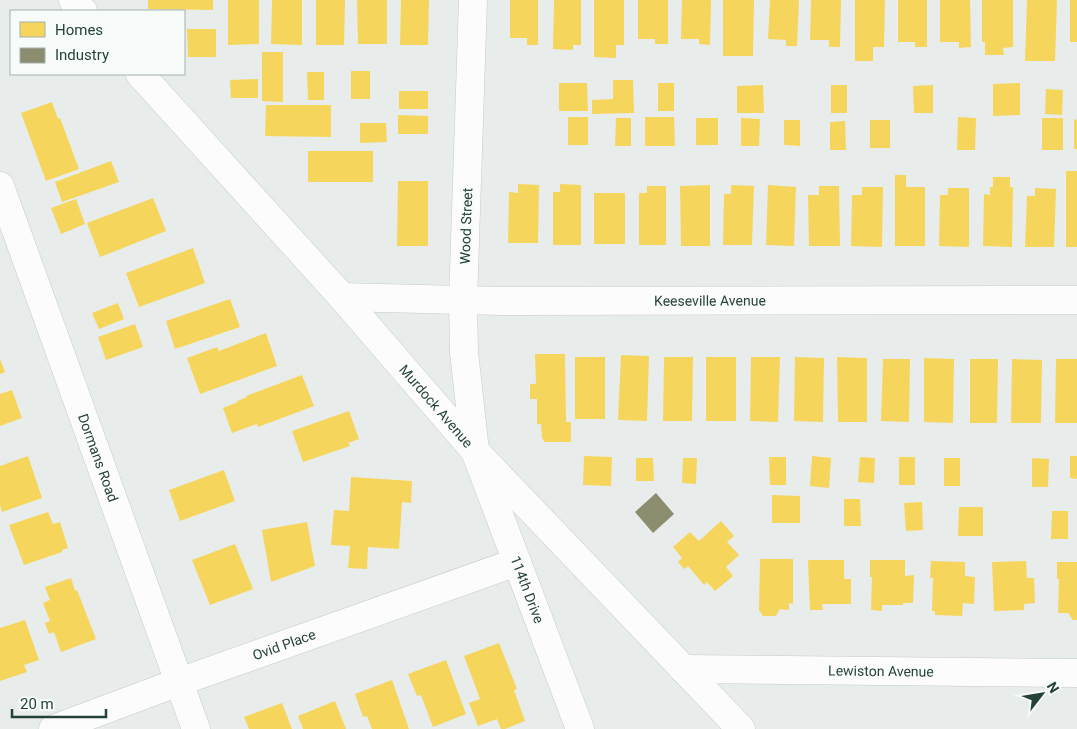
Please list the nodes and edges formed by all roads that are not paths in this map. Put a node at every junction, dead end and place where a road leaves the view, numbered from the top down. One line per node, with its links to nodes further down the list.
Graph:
1 (73, 0): 3 (street)
2 (473, 0): 8 (street, Wood Street)
3 (82, 10)
4 (141, 75): 6 (street, Murdock Avenue)
5 (0, 186): 13 (street, Dormans Road)
6 (342, 297): 8 (street, Keeseville Avenue); 9 (street, Murdock Avenue)
7 (1077, 300): 8 (street, Keeseville Avenue)
8 (463, 301): 9 (street, Wood Street)
9 (475, 451): 10 (street, 114th Drive); 11 (street, Murdock Avenue)
10 (517, 562): 13 (street, Ovid Place); 16 (street, 114th Drive)
11 (683, 669): 12 (street, Lewiston Avenue); 17 (street, Murdock Avenue)
12 (1077, 673)
13 (179, 682): 14 (street, Ovid Place); 15 (street, Dormans Road)
14 (53, 729)
15 (196, 729)
16 (580, 729)
17 (741, 729)

